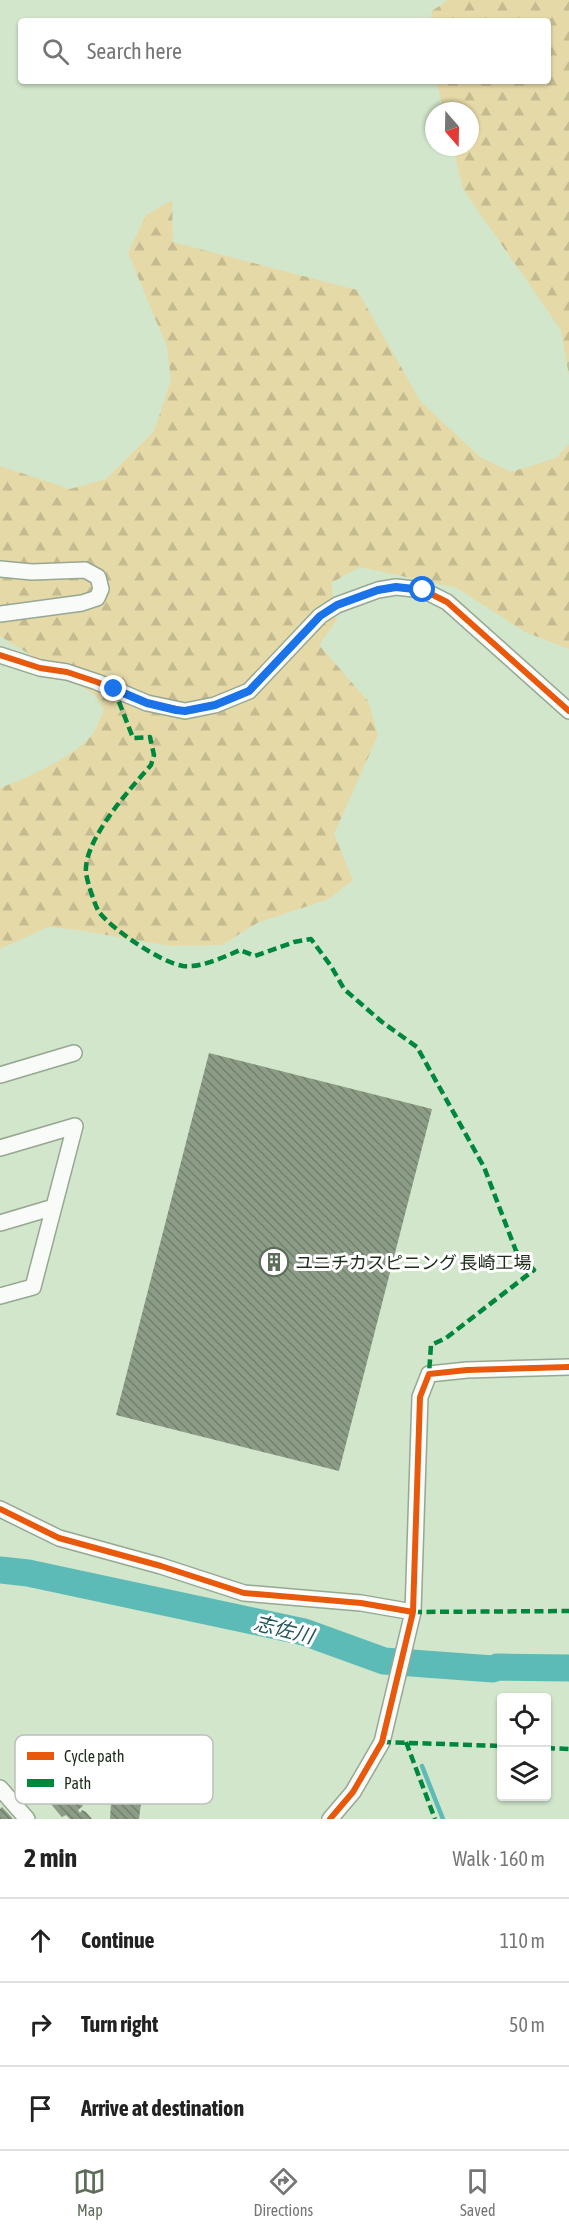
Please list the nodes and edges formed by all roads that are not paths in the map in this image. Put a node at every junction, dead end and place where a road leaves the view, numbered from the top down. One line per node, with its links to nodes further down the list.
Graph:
1 (0, 568): 2 (street)
2 (0, 614)
3 (0, 655): 4 (street)
4 (569, 711)
5 (74, 1053): 6 (street)
6 (0, 1075)
7 (0, 1148): 8 (street)
8 (54, 1208): 9 (street); 10 (street)
9 (0, 1223)
10 (0, 1296)
11 (569, 1367): 13 (street)
12 (0, 1509): 13 (street)
13 (413, 1612): 16 (street)
14 (0, 1788): 15 (street)
15 (27, 1819)
16 (330, 1819)

